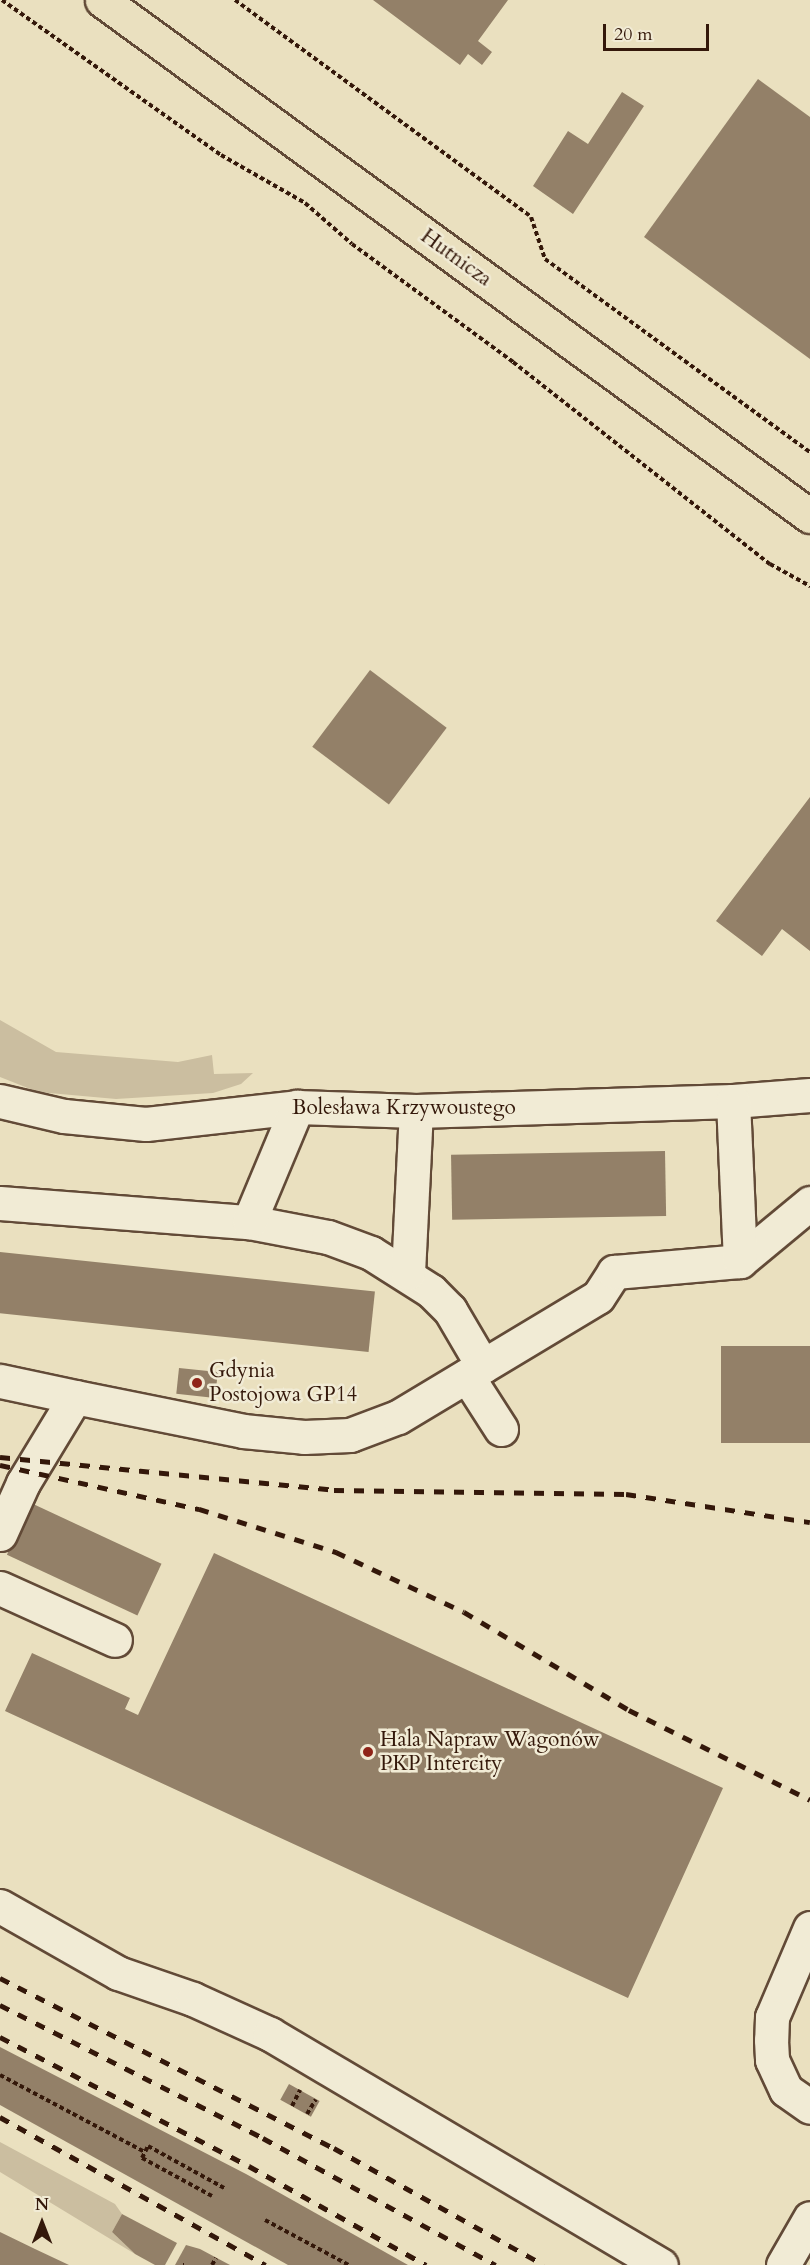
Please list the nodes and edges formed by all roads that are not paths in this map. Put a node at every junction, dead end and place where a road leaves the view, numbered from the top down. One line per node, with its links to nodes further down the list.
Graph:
1 (102, 0): 2 (main road, Hutnicza)
2 (810, 516)
3 (810, 1095): 5 (street, Bolesława Krzywoustego)
4 (0, 1101): 6 (street, Bolesława Krzywoustego)
5 (732, 1101): 7 (street, Bolesława Krzywoustego); 11 (street)
6 (297, 1107): 7 (street, Bolesława Krzywoustego); 10 (street)
7 (416, 1111): 12 (street)
8 (0, 1203): 10 (street)
9 (810, 1203): 11 (street)
10 (249, 1222): 12 (street)
11 (740, 1261): 13 (street)
12 (408, 1273): 13 (street)
13 (475, 1371): 15 (street); 16 (street)
14 (0, 1381): 15 (street)
15 (75, 1397): 17 (street)
16 (501, 1430)
17 (0, 1534)
18 (0, 1588): 19 (street)
19 (115, 1640)
20 (0, 1906): 24 (street)
21 (810, 1928): 22 (street)
22 (810, 2107)
23 (810, 2218): 25 (street)
24 (661, 2265)
25 (783, 2265)

